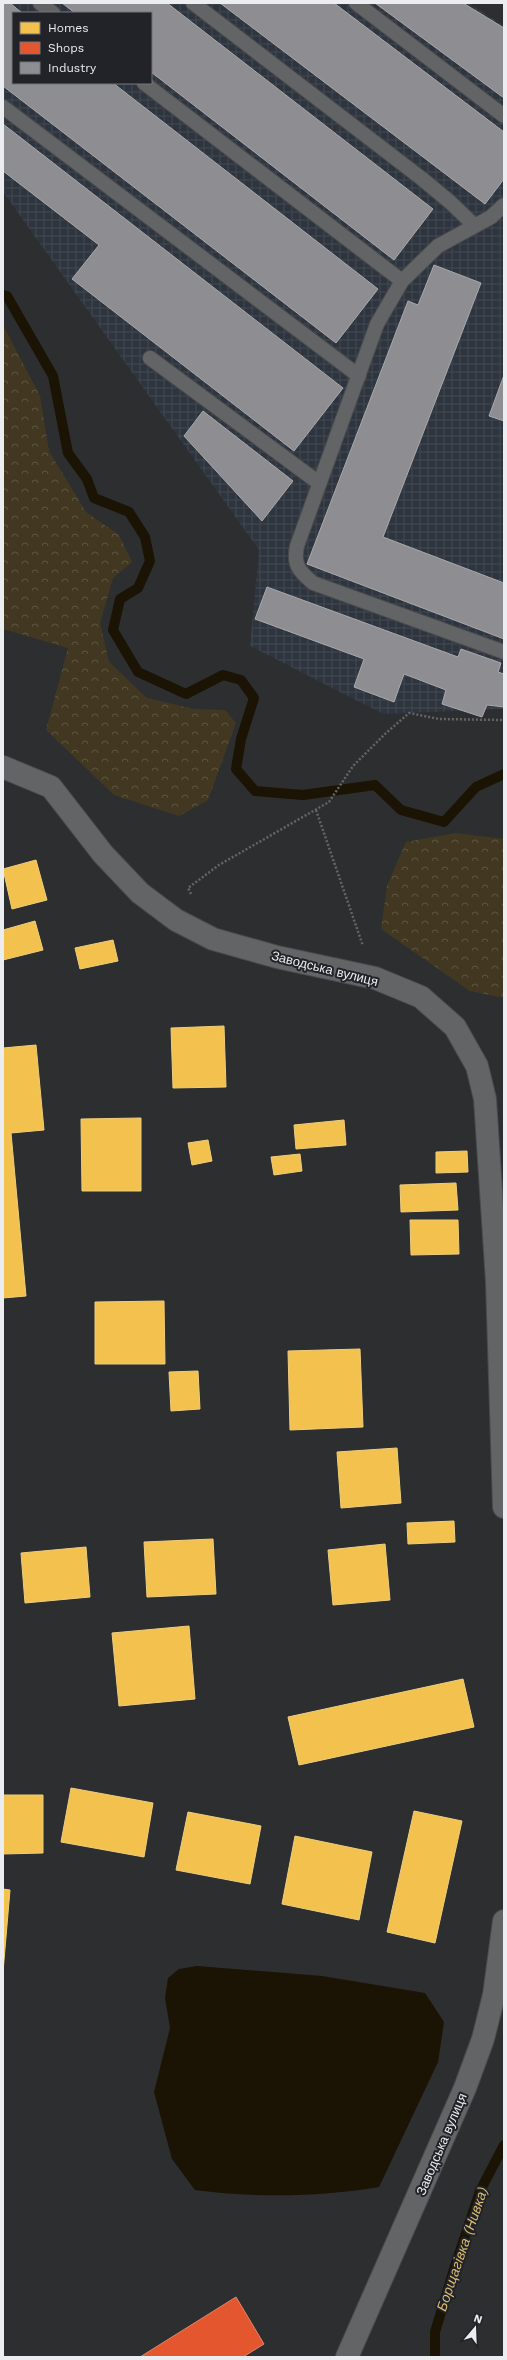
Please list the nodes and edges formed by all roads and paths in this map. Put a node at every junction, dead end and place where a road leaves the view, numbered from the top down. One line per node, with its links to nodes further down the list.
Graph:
1 (40, 3): 4 (lane)
2 (193, 3): 9 (lane)
3 (356, 3): 7 (lane)
4 (52, 12)
5 (145, 84): 10 (lane)
6 (3, 107): 12 (lane)
7 (504, 116)
8 (504, 205): 9 (lane)
9 (475, 226): 10 (lane)
10 (402, 281): 12 (lane)
11 (150, 358): 13 (lane)
12 (359, 376): 13 (lane)
13 (319, 483): 14 (lane)
14 (504, 652)
15 (504, 720): 17 (path)
16 (3, 767): 18 (street, Заводська вулиця)
17 (316, 810): 18 (path); 19 (path)
18 (213, 939): 19 (street, Заводська вулиця)
19 (375, 978): 20 (street, Заводська вулиця)
20 (504, 1507)
21 (504, 1921): 22 (street, Заводська вулиця)
22 (347, 2357)

